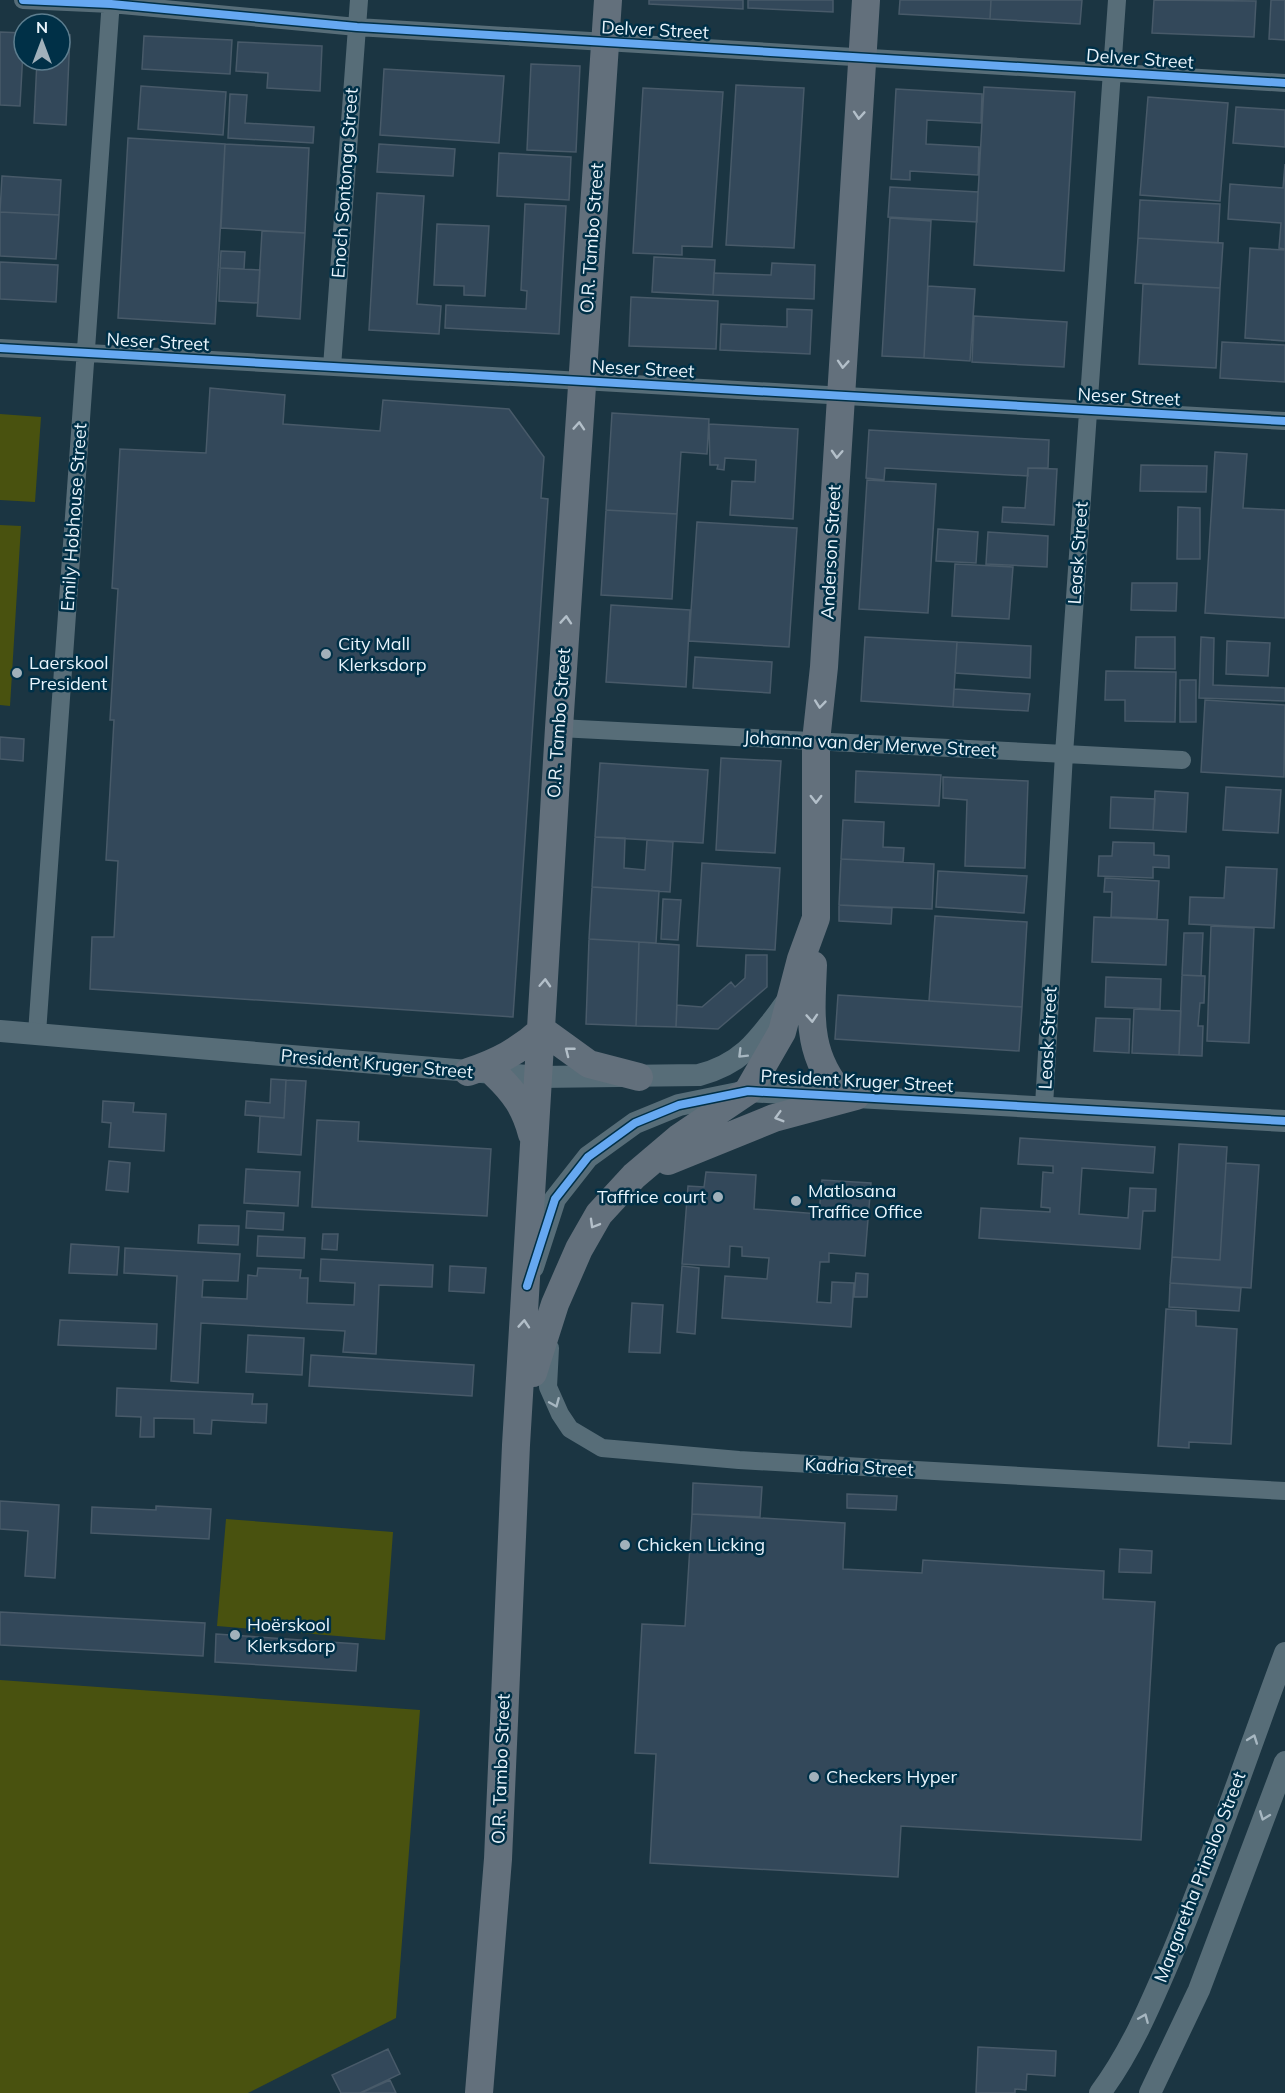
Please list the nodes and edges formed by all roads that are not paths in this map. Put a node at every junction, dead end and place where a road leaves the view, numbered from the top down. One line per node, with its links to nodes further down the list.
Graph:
1 (23, 0): 6 (street, Delver Street)
2 (359, 0): 7 (street, Enoch Sontonga Street)
3 (608, 0): 8 (main road, O.R. Tambo Street)
4 (866, 0): 9 (main road, Anderson Street)
5 (1117, 0): 10 (street, Leask Street)
6 (111, 2): 7 (street, Delver Street); 13 (street, Emily Hobhouse Street)
7 (357, 27): 8 (street, Delver Street); 14 (street, Enoch Sontonga Street)
8 (606, 42): 9 (street, Delver Street); 15 (main road, O.R. Tambo Street)
9 (863, 56): 10 (street, Delver Street); 16 (main road, Anderson Street, one-way to 16)
10 (1113, 73): 11 (street, Delver Street); 17 (street, Leask Street)
11 (1285, 83)
12 (0, 348): 13 (street, Neser Street)
13 (86, 352): 14 (street, Neser Street); 27 (street, Emily Hobhouse Street)
14 (332, 367): 15 (street, Neser Street)
15 (582, 381): 16 (street, Neser Street); 19 (main road, O.R. Tambo Street, one-way to 15)
16 (840, 395): 17 (street, Neser Street); 20 (main road, Anderson Street, one-way to 20)
17 (1089, 409): 18 (street, Neser Street); 21 (street, Leask Street)
18 (1285, 421)
19 (559, 728): 20 (street, Johanna van der Merwe Street); 26 (main road, O.R. Tambo Street, one-way to 19)
20 (816, 741): 21 (street, Johanna van der Merwe Street); 23 (main road, Anderson Street, one-way to 23)
21 (1064, 754): 22 (street, Johanna van der Merwe Street); 33 (street, Leask Street)
22 (1182, 760)
23 (816, 918): 24 (main road, Anderson Street); 32 (main road, one-way to 32)
24 (793, 993): 30 (street, President Kruger Street, one-way to 30); 31 (main road, Anderson Street)
25 (0, 1030): 27 (street, President Kruger Street)
26 (542, 1030): 28 (main road); 29 (main road, O.R. Tambo Street); 30 (main road, one-way to 26)
27 (37, 1033): 28 (street, President Kruger Street)
28 (482, 1073): 29 (street, President Kruger Street); 35 (main road)
29 (539, 1077): 30 (street, President Kruger Street); 35 (main road, O.R. Tambo Street)
30 (639, 1077)
31 (748, 1091): 32 (street, President Kruger Street); 36 (main road, O.R. Tambo Street); 37 (street, President Kruger Street)
32 (849, 1096): 33 (street, President Kruger Street); 36 (main road, one-way to 36)
33 (1044, 1106): 34 (street, President Kruger Street)
34 (1285, 1121)
35 (535, 1145): 37 (main road, O.R. Tambo Street)
36 (634, 1176): 38 (main road, O.R. Tambo Street, one-way to 38)
37 (527, 1286): 39 (main road, O.R. Tambo Street, one-way to 37)
38 (555, 1304): 39 (main road, O.R. Tambo Street); 40 (street, Kadria Street, one-way to 40)
39 (516, 1445): 43 (main road, O.R. Tambo Street)
40 (1285, 1491)
41 (1285, 1653): 44 (street, Margaretha Prinsloo Street, one-way to 41)
42 (1285, 1762): 45 (street, one-way to 45)
43 (479, 2093)
44 (1100, 2093)
45 (1150, 2093)

